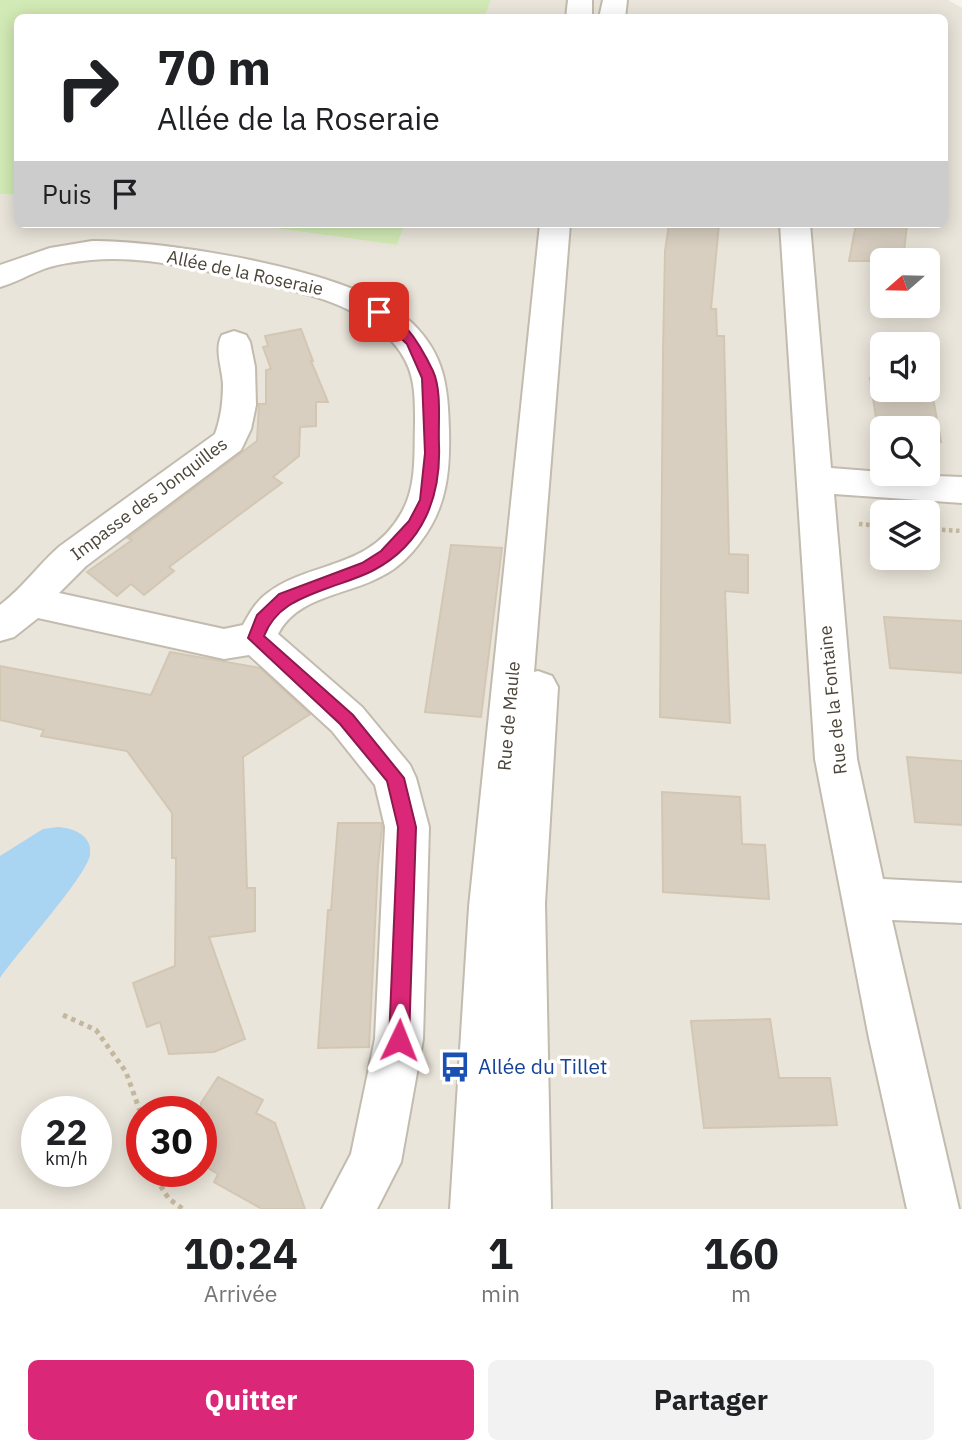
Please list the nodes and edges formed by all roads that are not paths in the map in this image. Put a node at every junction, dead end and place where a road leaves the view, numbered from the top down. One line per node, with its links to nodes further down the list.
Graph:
1 (555, 228): 14 (street, Rue de Maule)
2 (575, 228): 15 (street, Rue de Maule)
3 (794, 228): 6 (street, Rue de la Fontaine)
4 (0, 277): 10 (street, Allée de la Roseraie)
5 (234, 342): 8 (street, Impasse des Jonquilles)
6 (814, 480): 7 (street); 11 (street, Rue de la Fontaine)
7 (962, 490)
8 (32, 602): 9 (street, Impasse des Jonquilles); 10 (street)
9 (0, 626)
10 (256, 638): 13 (street)
11 (865, 899): 12 (street); 16 (street, Rue de la Fontaine)
12 (962, 903)
13 (348, 1209)
14 (476, 1209)
15 (526, 1209)
16 (933, 1209)

